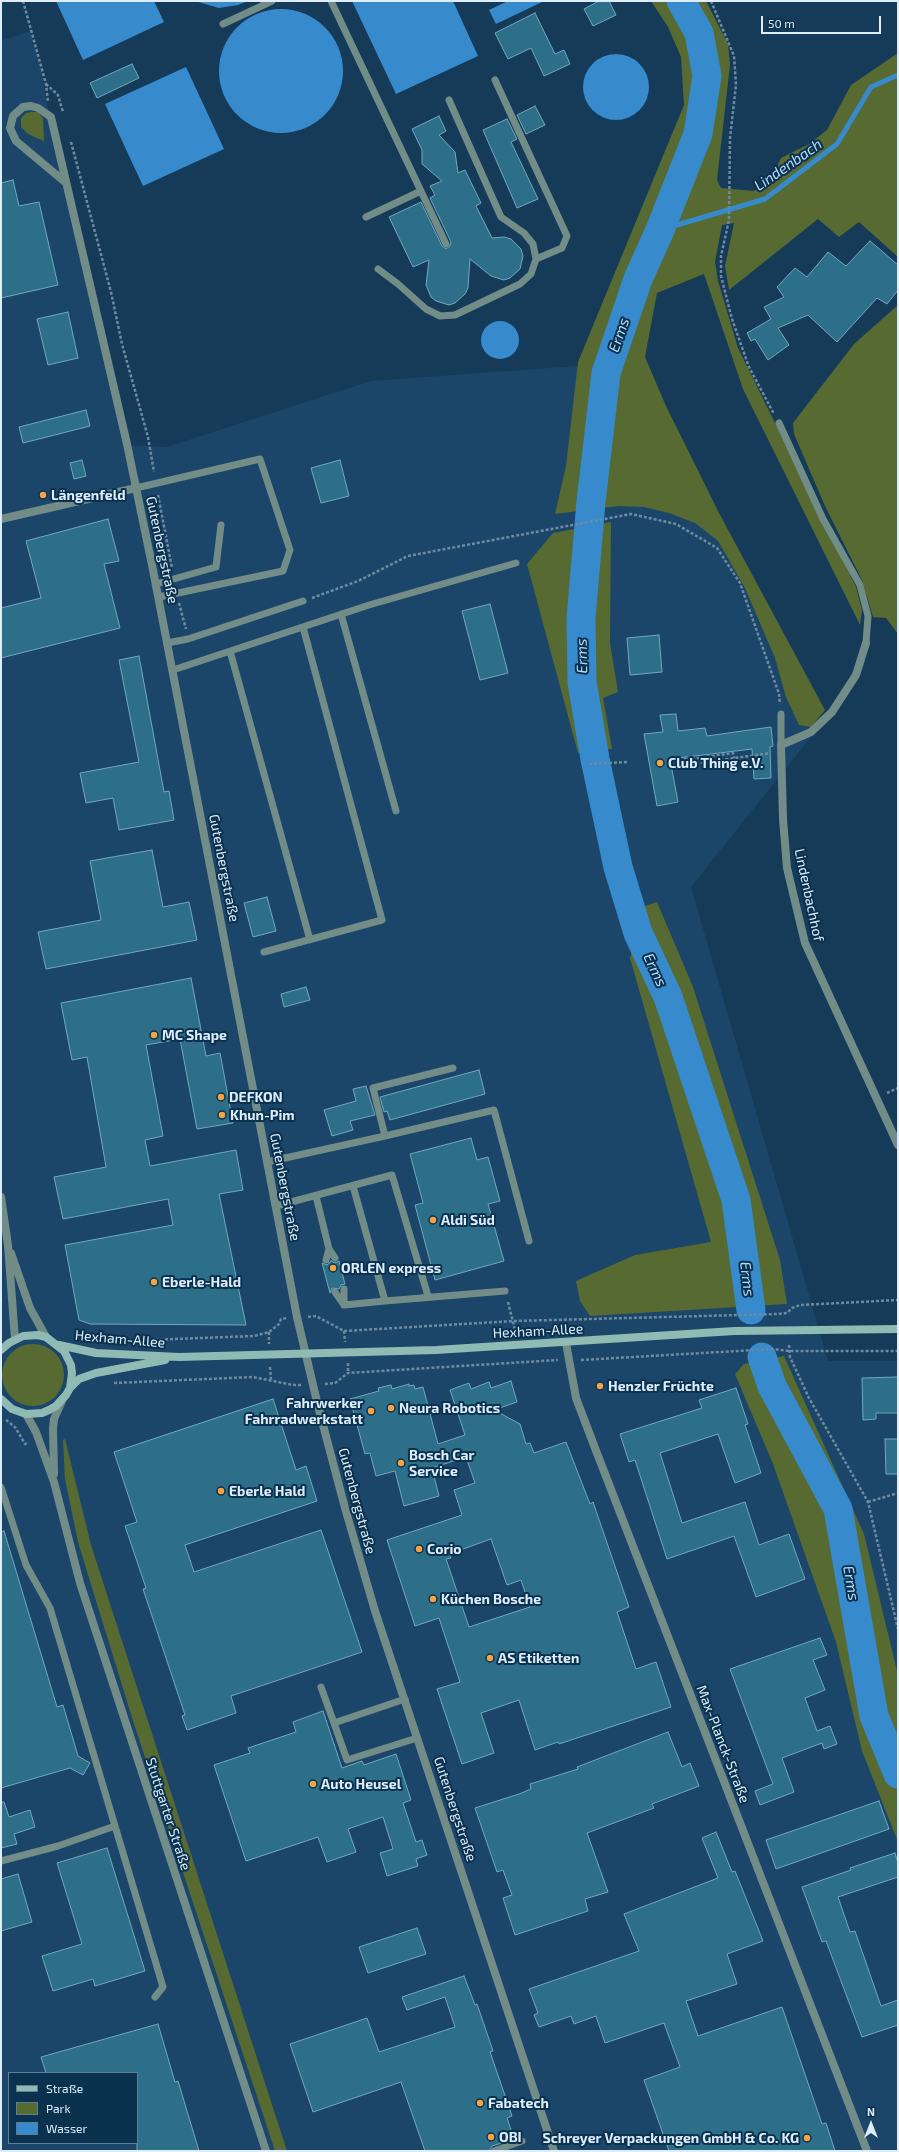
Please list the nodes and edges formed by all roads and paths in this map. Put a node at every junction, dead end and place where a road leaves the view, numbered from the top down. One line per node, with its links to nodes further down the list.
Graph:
1 (23, 1): 7 (path)
2 (272, 1): 5 (lane)
3 (331, 1): 13 (lane)
4 (711, 1): 18 (path)
5 (223, 24)
6 (495, 80): 16 (lane)
7 (46, 84): 9 (path); 10 (path)
8 (449, 100): 16 (lane)
9 (51, 117): 12 (street, Gutenbergstraße); 12 (street)
10 (64, 118)
11 (70, 141): 19 (path)
12 (65, 182): 20 (street, Gutenbergstraße)
13 (421, 191): 14 (lane); 15 (lane)
14 (366, 217)
15 (446, 244)
16 (536, 259): 17 (lane)
17 (378, 269)
18 (779, 423): 33 (lane)
19 (156, 485): 20 (lane); 24 (path); 26 (lane)
20 (136, 488): 21 (street); 25 (street, Gutenbergstraße)
21 (1, 519)
22 (221, 525): 24 (lane)
23 (516, 563): 29 (lane)
24 (175, 579): 25 (lane)
25 (156, 584): 27 (street, Gutenbergstraße)
26 (177, 594): 27 (lane); 31 (path)
27 (158, 597): 32 (street, Gutenbergstraße)
28 (303, 601): 31 (lane); 36 (path)
29 (341, 614): 30 (lane); 43 (lane)
30 (303, 627): 34 (lane); 44 (lane)
31 (188, 639): 32 (lane)
32 (167, 643): 35 (street, Gutenbergstraße)
33 (866, 643): 37 (street)
34 (230, 651): 35 (lane); 44 (lane)
35 (172, 670): 49 (street, Gutenbergstraße)
36 (781, 714): 37 (lane)
37 (781, 748): 39 (path); 48 (street, Lindenbachhof)
38 (685, 757): 39 (path)
39 (734, 758): 42 (path)
40 (628, 762): 41 (path)
41 (589, 764)
42 (671, 767)
43 (396, 811)
44 (310, 940): 45 (lane)
45 (264, 952)
46 (452, 1068): 47 (lane)
47 (385, 1136): 49 (lane); 54 (lane)
48 (898, 1145)
49 (267, 1162): 53 (street, Gutenbergstraße)
50 (353, 1186): 51 (lane); 62 (lane); 64 (lane)
51 (316, 1196): 53 (lane); 56 (lane)
52 (1, 1197): 55 (street)
53 (276, 1206): 67 (street, Gutenbergstraße)
54 (529, 1241)
55 (8, 1245): 72 (street); 73 (street)
56 (329, 1249): 57 (lane); 58 (lane)
57 (335, 1258)
58 (326, 1260)
59 (344, 1289): 65 (lane)
60 (505, 1291): 62 (lane); 69 (path)
61 (335, 1292): 65 (lane)
62 (428, 1296): 64 (lane)
63 (898, 1300): 66 (path)
64 (385, 1301): 65 (lane)
65 (344, 1305)
66 (786, 1313): 68 (path); 69 (path)
67 (297, 1317): 69 (path); 74 (path); 81 (street, Gutenbergstraße)
68 (787, 1319)
69 (514, 1321): 71 (path)
70 (898, 1329): 75 (main road, Hexham-Allee)
71 (515, 1330)
72 (46, 1337): 73 (main road); 76 (main road)
73 (15, 1339): 78 (main road)
74 (112, 1341)
75 (566, 1343): 81 (main road, Hexham-Allee); 83 (street, Max-Planck-Straße)
76 (59, 1345): 82 (main road, Hexham-Allee); 86 (main road)
77 (789, 1345): 79 (path)
78 (2, 1349)
79 (789, 1351): 80 (path); 83 (path); 93 (path)
80 (898, 1351)
81 (304, 1354): 82 (main road, Hexham-Allee); 85 (street, Gutenbergstraße)
82 (179, 1357): 86 (main road, Hexham-Allee)
83 (568, 1360): 85 (path); 106 (street, Max-Planck-Straße)
84 (112, 1383): 85 (path)
85 (312, 1385): 96 (street, Gutenbergstraße)
86 (70, 1388): 88 (main road)
87 (1, 1399): 89 (main road)
88 (62, 1401): 89 (main road); 90 (street, Stuttgarter Straße)
89 (26, 1414): 90 (street, Stuttgarter Straße)
90 (54, 1482): 103 (street, Stuttgarter Straße)
91 (1, 1486): 99 (lane)
92 (898, 1493): 93 (path)
93 (868, 1502): 94 (path)
94 (898, 1629)
95 (321, 1687): 97 (lane)
96 (405, 1699): 97 (lane); 98 (street, Gutenbergstraße)
97 (334, 1723): 98 (lane)
98 (418, 1738): 105 (street, Gutenbergstraße)
99 (115, 1826): 100 (lane); 101 (lane)
100 (1, 1861)
101 (155, 1998)
102 (522, 2141): 104 (lane)
103 (266, 2151)
104 (497, 2151)
105 (554, 2151)
106 (867, 2151)

